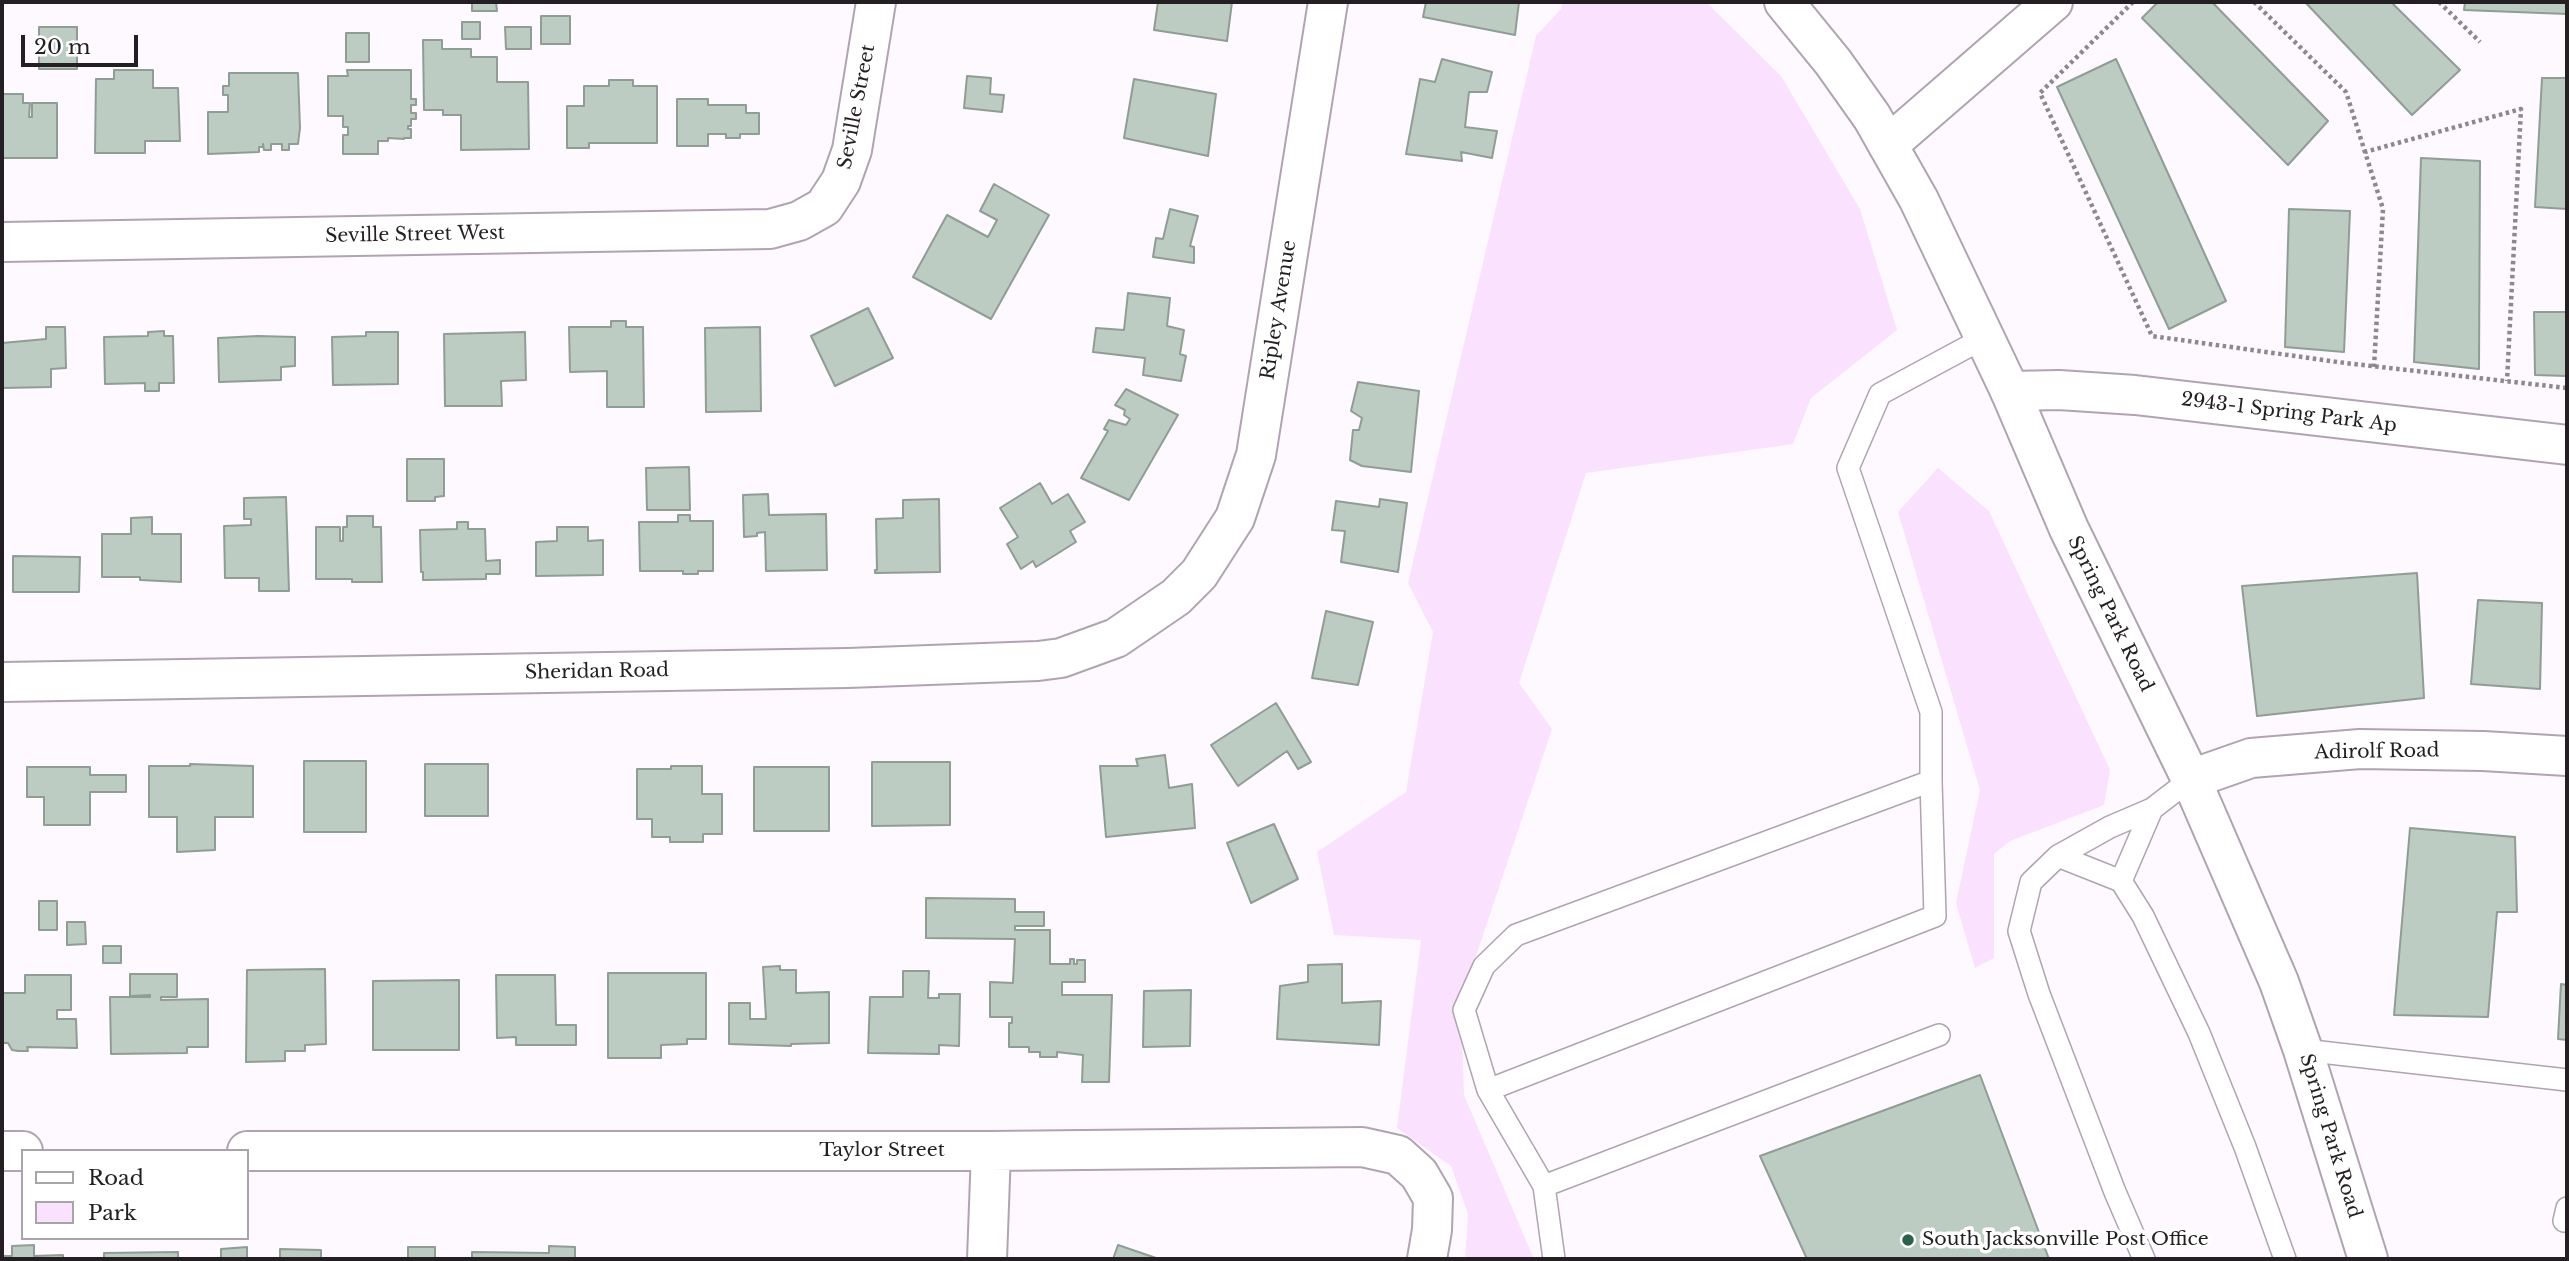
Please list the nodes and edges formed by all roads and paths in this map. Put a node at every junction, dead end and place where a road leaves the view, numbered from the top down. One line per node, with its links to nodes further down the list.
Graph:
1 (876, 2): 11 (street, Seville Street)
2 (1328, 2): 19 (street, Ripley Avenue)
3 (1784, 2): 9 (street, Spring Park Road)
4 (2053, 2): 9 (street)
5 (2133, 2): 14 (path)
6 (2254, 2): 10 (path)
7 (2439, 2): 8 (path)
8 (2480, 42)
9 (1888, 145): 13 (street, Spring Park Road)
10 (2365, 152): 14 (path); 15 (path)
11 (824, 207): 12 (street, Seville Street West)
12 (2, 242)
13 (1984, 338): 17 (street, Spring Park Road); 23 (lane)
14 (2374, 367): 15 (path)
15 (2507, 381): 16 (path)
16 (2567, 388)
17 (2010, 391): 18 (street, 2943-1 Spring Park Ap); 22 (street, Spring Park Road)
18 (2567, 445)
19 (1176, 597): 20 (street, Sheridan Road)
20 (2, 682)
21 (2567, 756): 22 (street, Adirolf Road)
22 (2191, 779): 24 (lane); 28 (street, Spring Park Road)
23 (1931, 781): 30 (lane); 30 (lane)
24 (2152, 809): 25 (lane); 26 (lane)
25 (2059, 856): 26 (lane); 39 (lane)
26 (2121, 881): 40 (lane)
27 (1939, 1035): 35 (lane)
28 (2303, 1050): 29 (lane); 41 (street, Spring Park Road)
29 (2567, 1080)
30 (1488, 1090): 35 (lane)
31 (2, 1152): 32 (street)
32 (21, 1152)
33 (248, 1152): 34 (street, Taylor Street)
34 (991, 1152): 36 (street); 37 (street, Taylor Street)
35 (1544, 1186): 38 (lane)
36 (987, 1259)
37 (1427, 1259)
38 (1554, 1259)
39 (2144, 1259)
40 (2285, 1259)
41 (2368, 1259)

